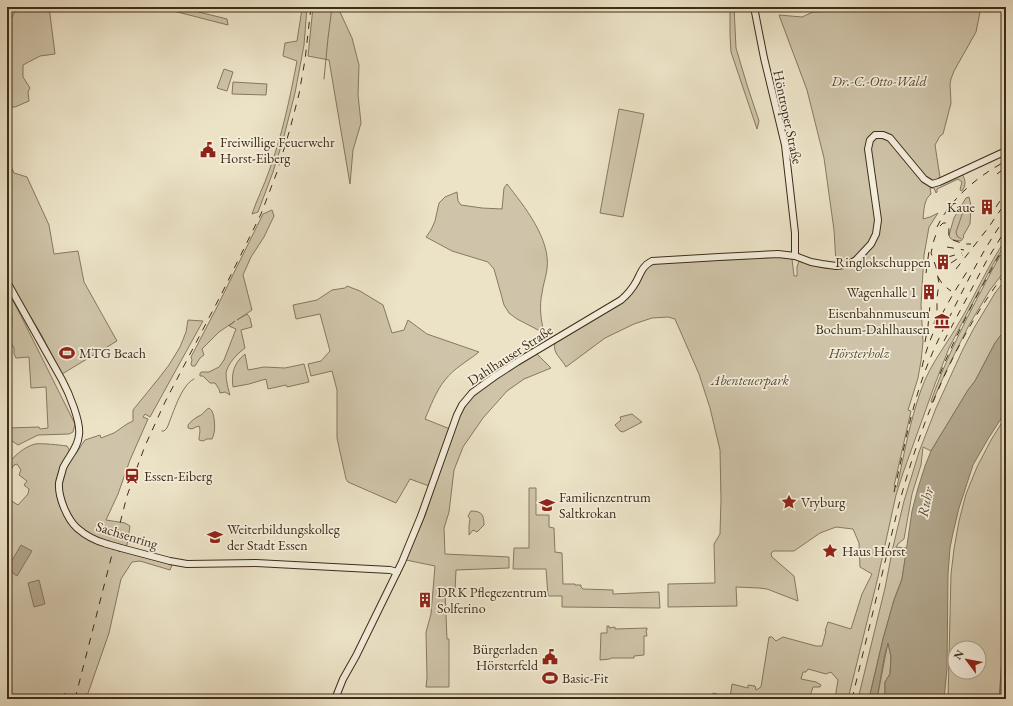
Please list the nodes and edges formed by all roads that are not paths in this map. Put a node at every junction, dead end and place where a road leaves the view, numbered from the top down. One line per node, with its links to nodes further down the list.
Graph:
1 (754, 7): 3 (street, Höntroper Straße)
2 (1006, 150): 3 (street, Dahlhauser Straße)
3 (795, 256): 5 (street, Dahlhauser Straße)
4 (7, 282): 5 (street, Sachsenring, bridge)
5 (397, 572): 6 (street, Dahlhauser Straße)
6 (335, 699)

